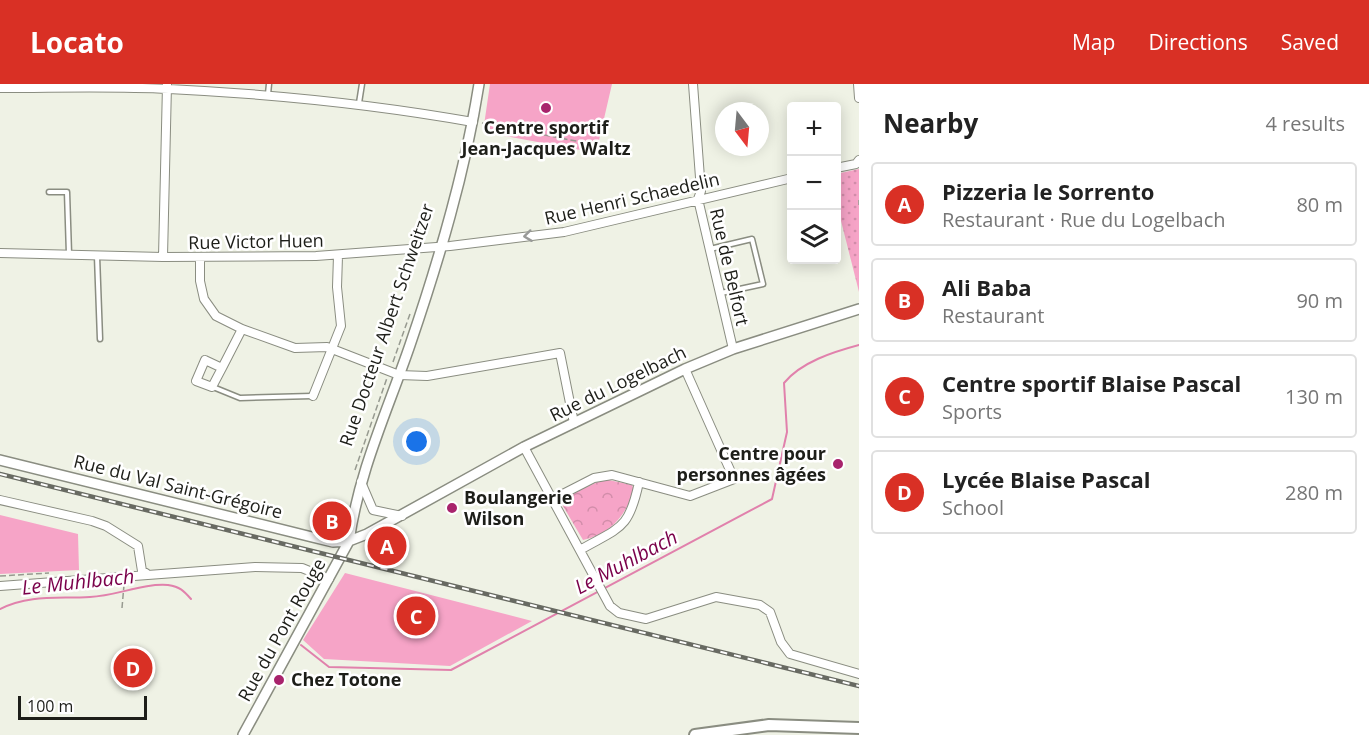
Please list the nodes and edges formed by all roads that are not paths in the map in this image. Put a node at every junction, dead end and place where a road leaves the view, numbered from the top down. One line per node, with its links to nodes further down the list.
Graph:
1 (269, 84): 8 (lane)
2 (362, 84): 10 (lane)
3 (479, 84): 11 (street, Rue Docteur Albert Schweitzer)
4 (693, 84): 16 (street, Rue de Belfort)
5 (858, 84): 9 (street)
6 (167, 86): 7 (street); 8 (street); 23 (street)
7 (0, 87)
8 (268, 95): 10 (street)
9 (859, 98)
10 (359, 103): 11 (street)
11 (473, 122): 17 (street, Rue Docteur Albert Schweitzer)
12 (859, 160): 13 (street)
13 (841, 167)
14 (787, 179): 16 (street, Rue Henri Schaedelin)
15 (50, 192): 20 (lane)
16 (699, 199): 17 (street, Rue Henri Schaedelin, one-way to 17); 18 (street, Rue de Belfort)
17 (443, 247): 22 (street, Rue Victor Huen); 33 (street, Rue Docteur Albert Schweitzer)
18 (710, 249): 25 (street, Rue de Belfort); 25 (lane)
19 (0, 253): 20 (street, Rue Victor Huen)
20 (69, 255): 21 (street, Rue Victor Huen)
21 (97, 256): 23 (street, Rue Victor Huen); 28 (lane)
22 (338, 256): 24 (street, Rue Victor Huen); 29 (street)
23 (163, 257): 24 (street, Rue Victor Huen)
24 (200, 257): 27 (street)
25 (720, 293): 30 (street, Rue de Belfort)
26 (859, 309): 30 (street, Rue du Logelbach)
27 (242, 329): 29 (street); 31 (street)
28 (99, 339)
29 (332, 349): 33 (street); 35 (street)
30 (732, 349): 32 (street, Rue du Logelbach)
31 (222, 368): 34 (street); 34 (street)
32 (686, 369): 36 (street, Rue du Logelbach); 40 (street)
33 (394, 373): 36 (street); 39 (street, Rue Docteur Albert Schweitzer)
34 (212, 387): 35 (lane)
35 (313, 396)
36 (574, 423): 37 (street, Rue du Logelbach)
37 (524, 447): 41 (street); 43 (street, Rue du Logelbach)
38 (0, 460): 44 (street, Rue du Val Saint-Grégoire)
39 (357, 480): 43 (street); 44 (street, Rue Docteur Albert Schweitzer)
40 (639, 482): 41 (street); 45 (street)
41 (553, 499): 45 (street)
42 (0, 500): 46 (street)
43 (403, 516): 44 (street, Rue du Logelbach)
44 (349, 542): 47 (street, Rue du Pont Rouge)
45 (580, 550): 49 (street)
46 (146, 573): 47 (street); 48 (street)
47 (329, 579): 51 (street, Rue du Pont Rouge)
48 (0, 585)
49 (859, 674)
50 (859, 728): 52 (main road)
51 (243, 735)
52 (695, 735)

